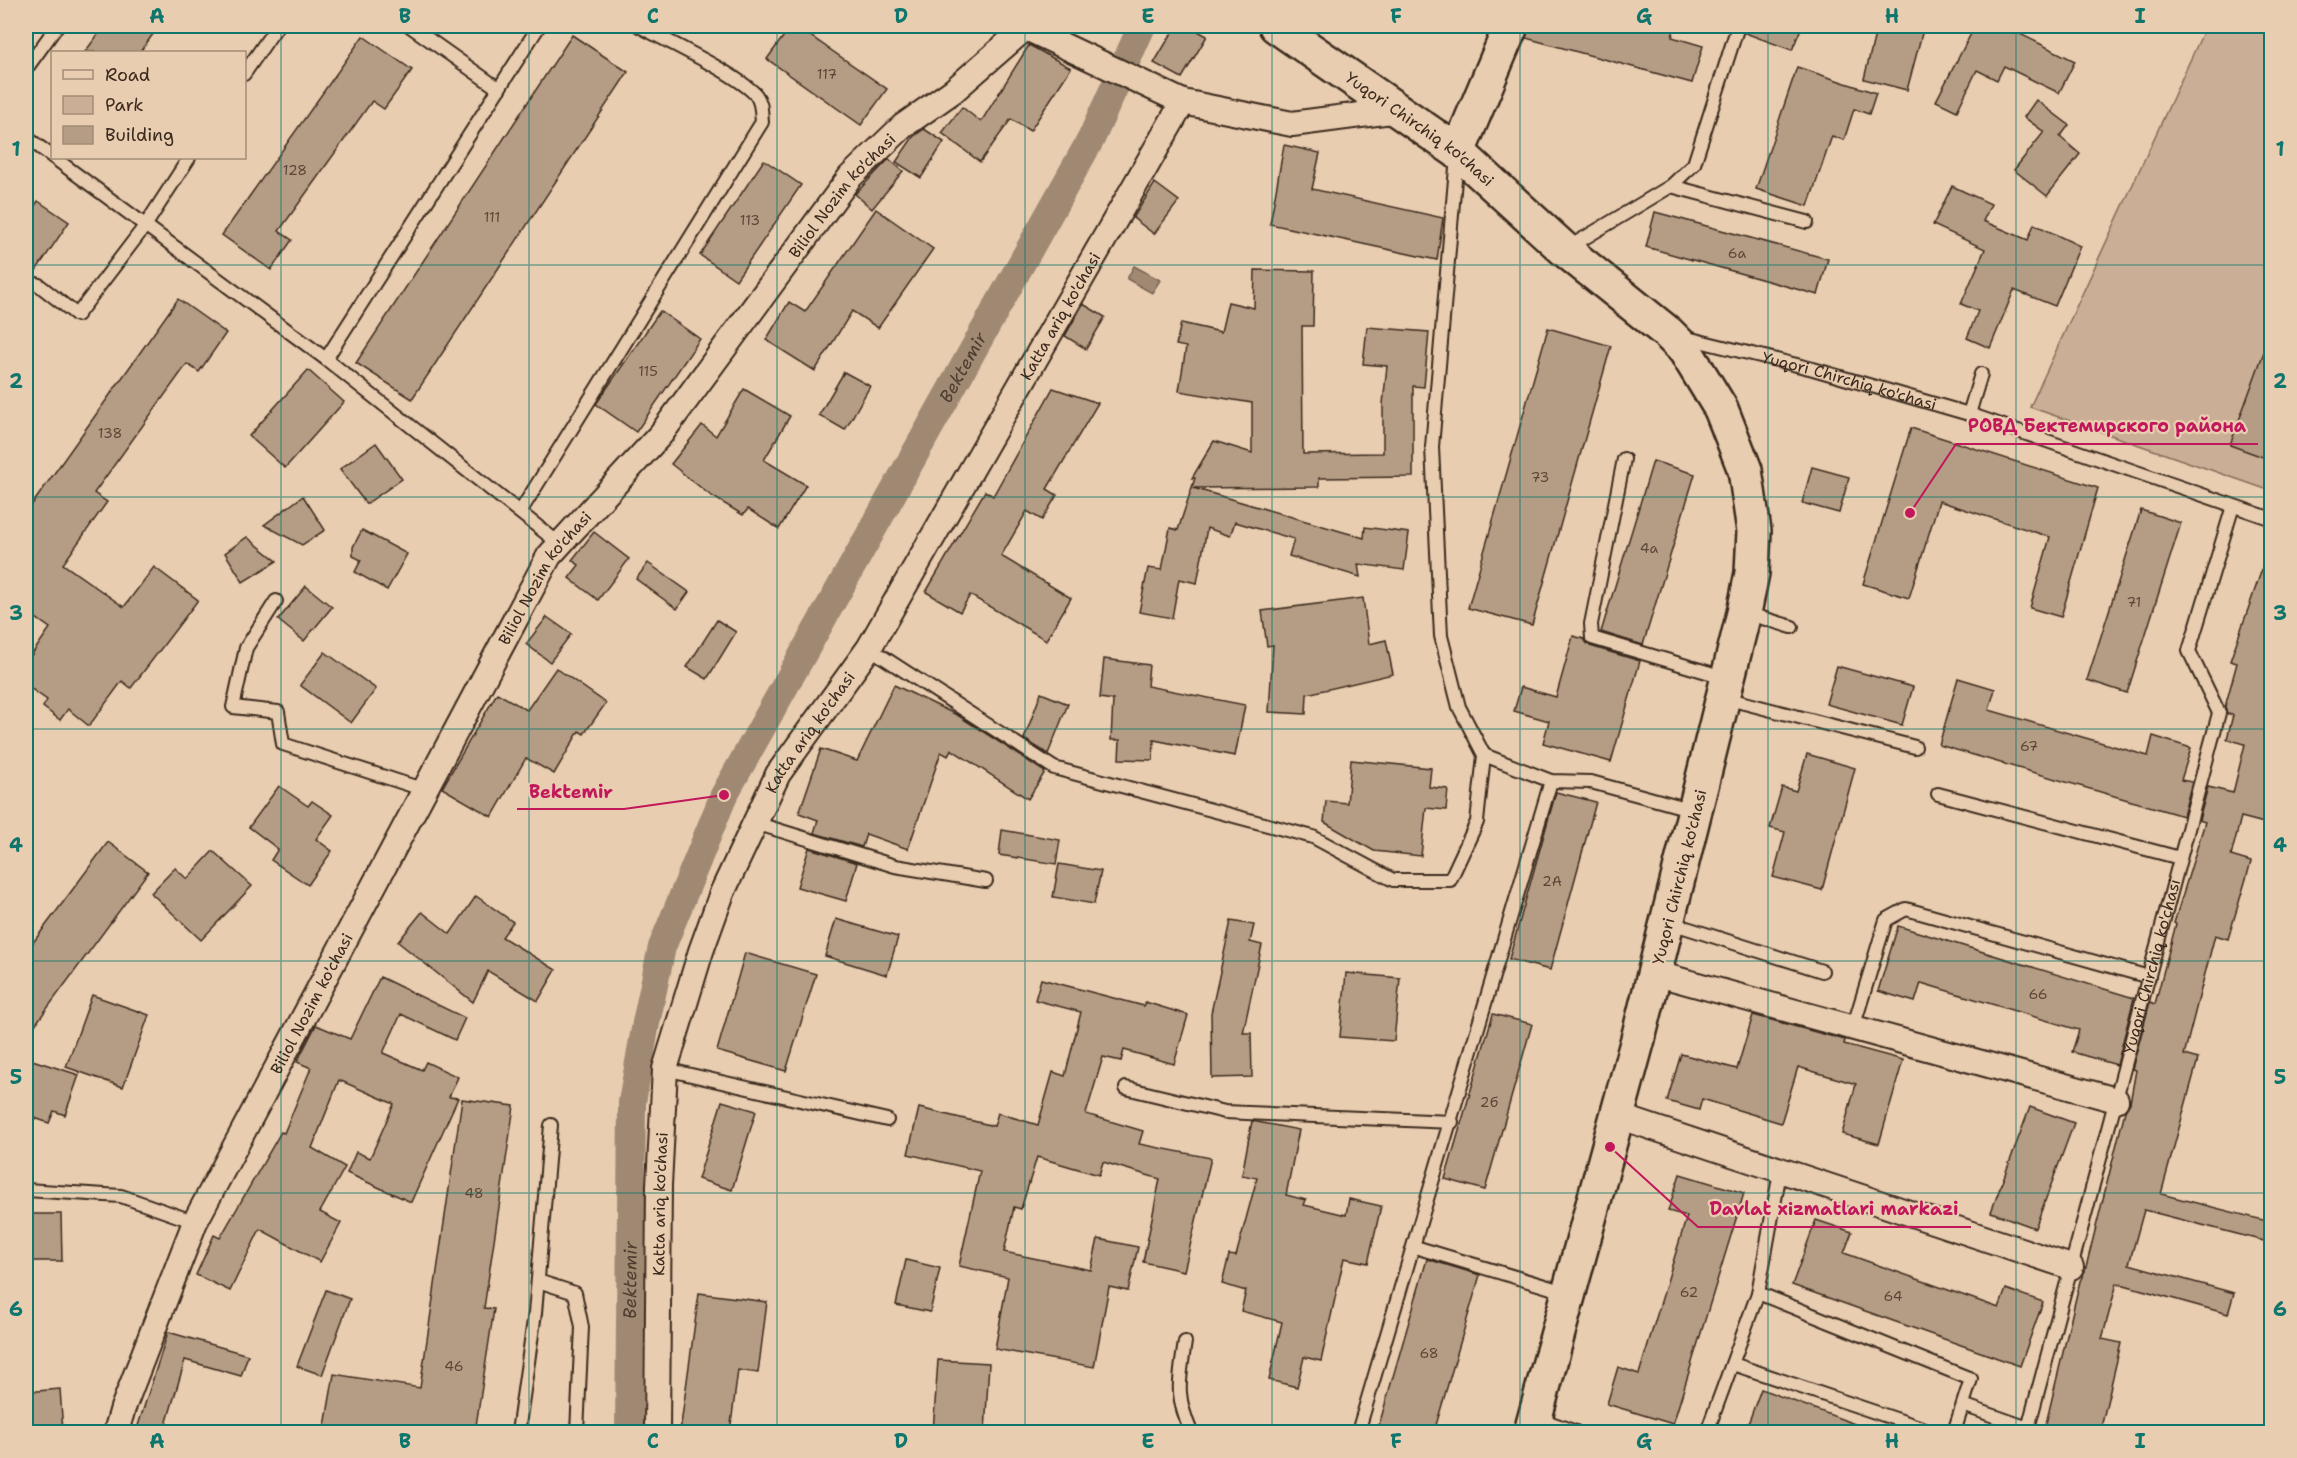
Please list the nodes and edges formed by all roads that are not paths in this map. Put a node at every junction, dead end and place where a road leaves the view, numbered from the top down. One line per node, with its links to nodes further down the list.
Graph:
1 (57, 26): 10 (lane)
2 (277, 26): 11 (lane)
3 (410, 26): 12 (lane)
4 (539, 26): 12 (lane)
5 (639, 26): 31 (lane)
6 (1276, 26): 14 (street, Yuqori Chirchiq ko'chasi)
7 (1511, 26): 16 (street)
8 (1737, 26): 20 (lane)
9 (1023, 27): 13 (street); 33 (street, Biliol Nozim ko'chasi)
10 (26, 69)
11 (246, 71)
12 (499, 89): 26 (lane)
13 (1183, 102): 14 (street); 37 (street, Katta ariq ko'chasi)
14 (1399, 110): 16 (street, Yuqori Chirchiq ko'chasi)
15 (26, 137): 17 (lane)
16 (1458, 152): 23 (street, Yuqori Chirchiq ko'chasi); 40 (lane)
17 (51, 156)
18 (55, 159): 22 (lane)
19 (188, 159): 22 (lane)
20 (1671, 186): 21 (lane); 23 (lane)
21 (1807, 222)
22 (145, 226): 24 (lane); 26 (lane)
23 (1565, 250): 25 (street, Yuqori Chirchiq ko'chasi)
24 (26, 281)
25 (1668, 333): 28 (lane, Yuqori Chirchiq ko'chasi); 35 (street, Yuqori Chirchiq ko'chasi)
26 (327, 359): 31 (lane)
27 (1981, 374): 28 (lane)
28 (1969, 414): 30 (lane, Yuqori Chirchiq ko'chasi)
29 (1624, 459): 38 (lane)
30 (2233, 506): 32 (lane, Yuqori Chirchiq ko'chasi); 46 (lane, Yuqori Chirchiq ko'chasi)
31 (520, 512): 33 (lane)
32 (2271, 519)
33 (561, 545): 42 (street, Biliol Nozim ko'chasi)
34 (276, 601): 42 (lane)
35 (1744, 613): 36 (lane); 38 (street, Yuqori Chirchiq ko'chasi)
36 (1792, 627)
37 (869, 648): 40 (lane); 45 (street, Katta ariq ko'chasi)
38 (1726, 688): 39 (lane); 44 (street, Yuqori Chirchiq ko'chasi)
39 (1915, 747)
40 (1484, 755): 41 (lane)
41 (1551, 781): 44 (lane); 58 (lane)
42 (425, 790): 62 (street, Biliol Nozim ko'chasi)
43 (1938, 794): 46 (lane)
44 (1696, 810): 48 (street, Yuqori Chirchiq ko'chasi)
45 (755, 823): 47 (lane); 53 (street, Katta ariq ko'chasi)
46 (2181, 858): 51 (lane, Yuqori Chirchiq ko'chasi)
47 (986, 881)
48 (1667, 922): 49 (lane); 50 (street, Yuqori Chirchiq ko'chasi)
49 (1822, 971)
50 (1654, 973): 52 (street); 56 (street, Yuqori Chirchiq ko'chasi)
51 (2149, 977): 52 (lane); 55 (lane, Yuqori Chirchiq ko'chasi)
52 (1853, 1028): 55 (street)
53 (665, 1069): 57 (lane); 76 (street, Katta ariq ko'chasi)
54 (1126, 1088): 58 (lane)
55 (2116, 1100): 64 (lane, Yuqori Chirchiq ko'chasi)
56 (1618, 1116): 60 (street); 66 (street, Yuqori Chirchiq ko'chasi)
57 (887, 1120)
58 (1452, 1122): 63 (lane)
59 (550, 1125): 65 (lane)
60 (1780, 1172): 64 (street); 67 (lane)
61 (26, 1190): 62 (lane)
62 (195, 1222): 73 (street, Biliol Nozim ko'chasi)
63 (1415, 1247): 66 (lane); 78 (lane)
64 (2071, 1267): 72 (lane, Yuqori Chirchiq ko'chasi)
65 (538, 1281): 74 (lane); 75 (lane)
66 (1569, 1293): 71 (street, Yuqori Chirchiq ko'chasi)
67 (1758, 1293): 69 (lane); 70 (lane)
68 (1185, 1342): 77 (lane)
69 (1734, 1364): 80 (lane); 81 (lane)
70 (1963, 1405): 72 (lane); 82 (lane)
71 (1533, 1425): 79 (lane)
72 (2028, 1430)
73 (116, 1432)
74 (518, 1432)
75 (577, 1432)
76 (657, 1432)
77 (1191, 1432)
78 (1358, 1432)
79 (1576, 1432)
80 (1707, 1432)
81 (1934, 1432)
82 (1954, 1432)

